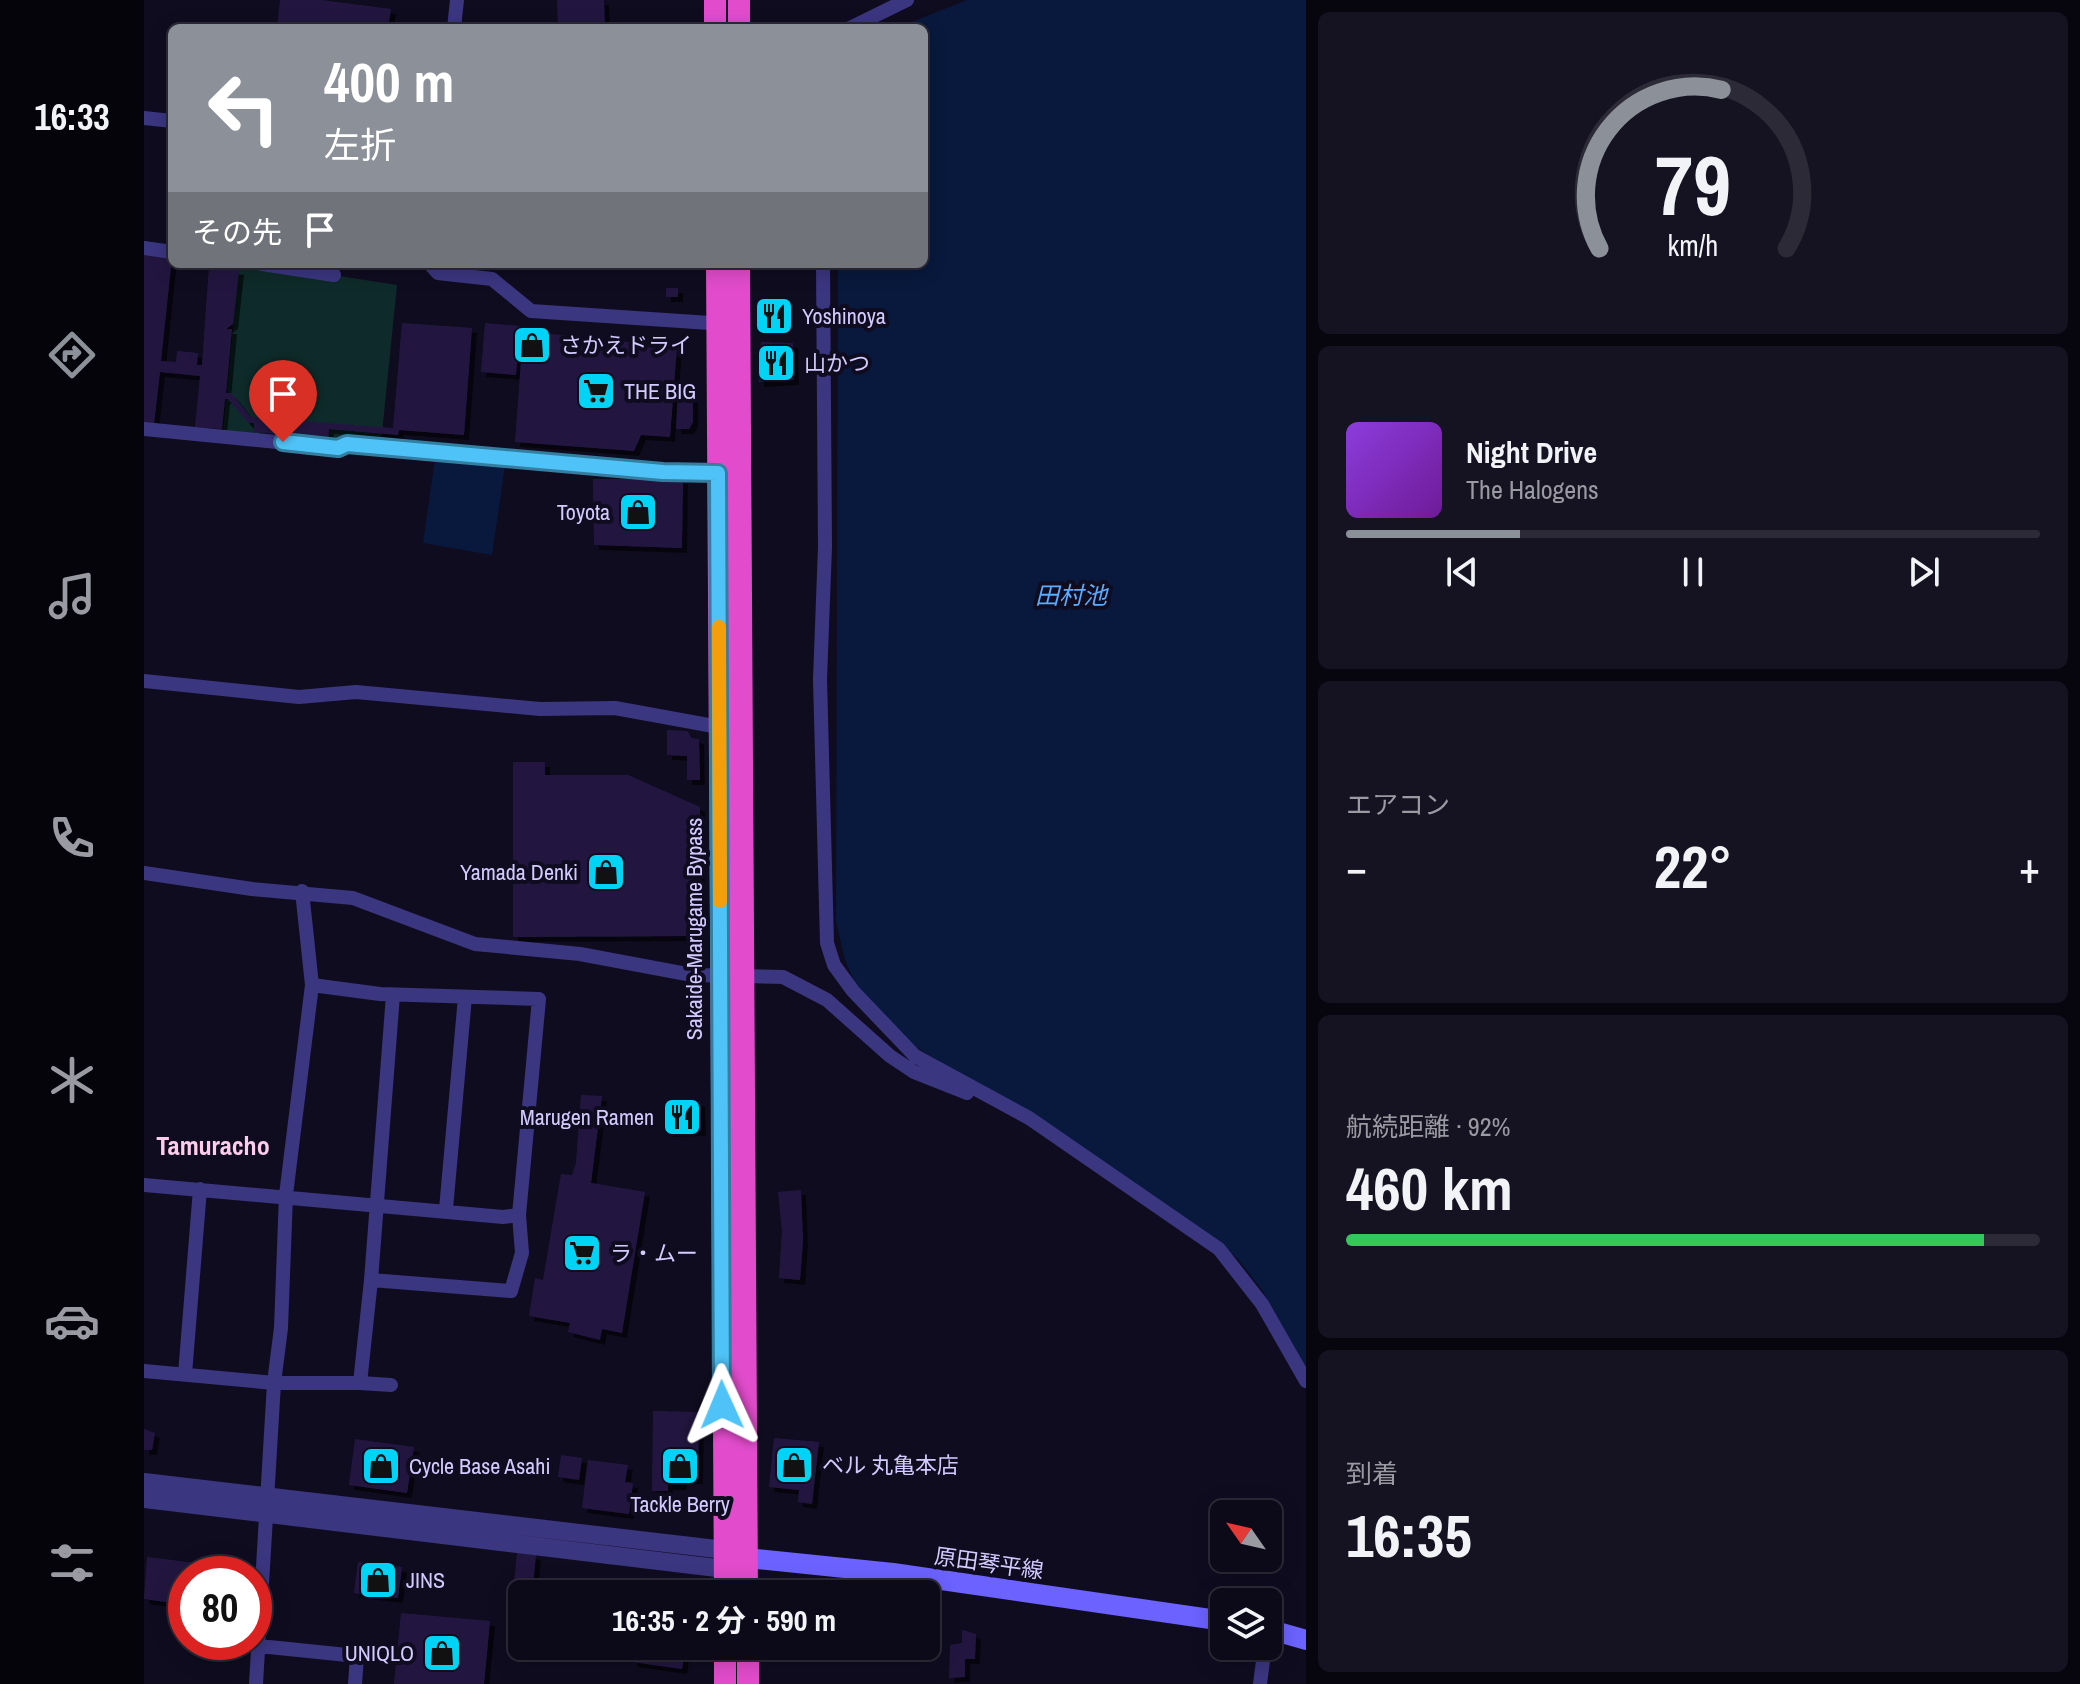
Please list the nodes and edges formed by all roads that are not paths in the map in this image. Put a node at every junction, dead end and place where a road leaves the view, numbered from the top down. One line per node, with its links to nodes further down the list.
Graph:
1 (457, 0): 5 (street)
2 (715, 0): 6 (highway)
3 (739, 0): 7 (highway)
4 (907, 0): 8 (street)
5 (454, 24)
6 (715, 24)
7 (739, 24)
8 (858, 24)
9 (144, 118): 10 (street)
10 (168, 121)
11 (144, 248): 12 (street)
12 (168, 251)
13 (288, 268): 18 (street)
14 (434, 268): 19 (street)
15 (718, 268): 19 (highway, Sakaide-Marugame Bypass)
16 (738, 268): 19 (highway, Sakaide-Marugame Bypass)
17 (823, 268): 31 (street)
18 (334, 275)
19 (728, 324): 21 (highway, Sakaide-Marugame Bypass); 26 (highway, Sakaide-Marugame Bypass)
20 (144, 429): 21 (street)
21 (718, 473): 23 (highway, Sakaide-Marugame Bypass)
22 (144, 681): 23 (street)
23 (719, 727): 27 (highway, Sakaide-Marugame Bypass)
24 (144, 873): 25 (street)
25 (302, 891): 27 (street); 28 (street)
26 (744, 976): 27 (street); 31 (street); 49 (highway, Sakaide-Marugame Bypass)
27 (720, 977): 50 (highway, Sakaide-Marugame Bypass)
28 (312, 985): 29 (street); 34 (street)
29 (393, 995): 30 (street); 35 (street)
30 (465, 997): 36 (street); 37 (street)
31 (985, 1095): 41 (street)
32 (144, 1185): 33 (street)
33 (200, 1189): 34 (street); 40 (street)
34 (286, 1195): 35 (street); 42 (street)
35 (377, 1204): 36 (street); 38 (street)
36 (446, 1209): 37 (street)
37 (519, 1215): 38 (street)
38 (371, 1280): 43 (street)
39 (144, 1371): 40 (street)
40 (185, 1374): 42 (street)
41 (1306, 1381)
42 (274, 1383): 43 (street); 47 (street)
43 (360, 1383): 44 (street)
44 (391, 1385)
45 (144, 1482): 47 (street)
46 (144, 1499): 47 (street)
47 (266, 1506): 48 (street); 50 (street)
48 (264, 1556)
49 (747, 1558): 50 (main road); 52 (highway, Sakaide-Marugame Bypass); 53 (main road, 原田琴平線)
50 (725, 1560): 51 (highway, Sakaide-Marugame Bypass)
51 (725, 1580)
52 (747, 1580)
53 (1210, 1619)
54 (1282, 1633): 55 (main road)
55 (1306, 1640)
56 (272, 1647): 62 (street)
57 (258, 1660): 61 (street)
58 (725, 1660): 63 (highway)
59 (748, 1660): 64 (highway)
60 (1263, 1660): 65 (street)
61 (256, 1684)
62 (355, 1684)
63 (725, 1684)
64 (748, 1684)
65 (1260, 1684)

